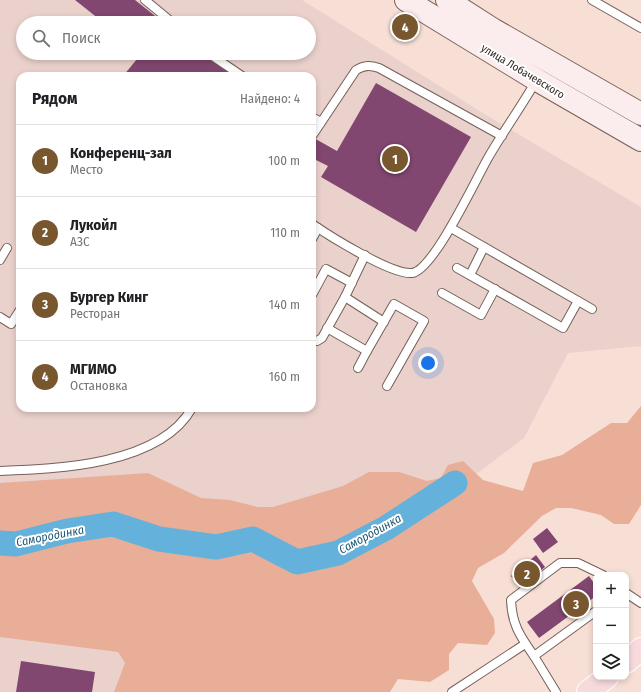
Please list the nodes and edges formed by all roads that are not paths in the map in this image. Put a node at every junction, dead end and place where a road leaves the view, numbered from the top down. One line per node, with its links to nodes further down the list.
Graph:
1 (145, 0): 5 (lane)
2 (406, 0): 9 (main road, улица Лобачевского)
3 (447, 0): 10 (main road, улица Лобачевского)
4 (592, 0): 6 (lane)
5 (164, 16)
6 (641, 28)
7 (218, 60): 8 (lane)
8 (236, 72)
9 (537, 80): 14 (lane); 15 (main road, улица Лобачевского)
10 (641, 114)
11 (316, 119): 12 (lane)
12 (321, 122): 13 (lane); 14 (lane)
13 (316, 130)
14 (502, 136): 17 (lane)
15 (641, 140)
16 (316, 227): 20 (lane)
17 (451, 228): 18 (lane); 20 (lane)
18 (484, 247): 23 (lane); 29 (lane)
19 (7, 248): 21 (lane)
20 (365, 256): 24 (lane)
21 (0, 260)
22 (457, 268): 23 (lane)
23 (470, 275): 26 (lane)
24 (352, 283): 25 (lane); 28 (lane)
25 (316, 288)
26 (495, 289): 27 (lane); 29 (lane)
27 (442, 293)
28 (345, 297): 33 (lane); 34 (lane)
29 (578, 302): 30 (lane)
30 (592, 309)
31 (16, 316): 32 (lane)
32 (0, 317)
33 (384, 322): 36 (lane); 38 (lane)
34 (328, 328): 35 (lane); 36 (lane)
35 (316, 341)
36 (367, 351): 37 (lane)
37 (358, 368)
38 (387, 386)
39 (189, 412): 40 (lane)
40 (0, 471)
41 (597, 572): 45 (lane)
42 (629, 595): 43 (lane)
43 (641, 603)
44 (593, 613): 47 (lane)
45 (525, 644): 47 (lane); 50 (lane)
46 (641, 650): 48 (main road)
47 (534, 656): 51 (lane)
48 (629, 660)
49 (603, 680): 52 (main road)
50 (452, 692)
51 (556, 692)
52 (588, 692)

